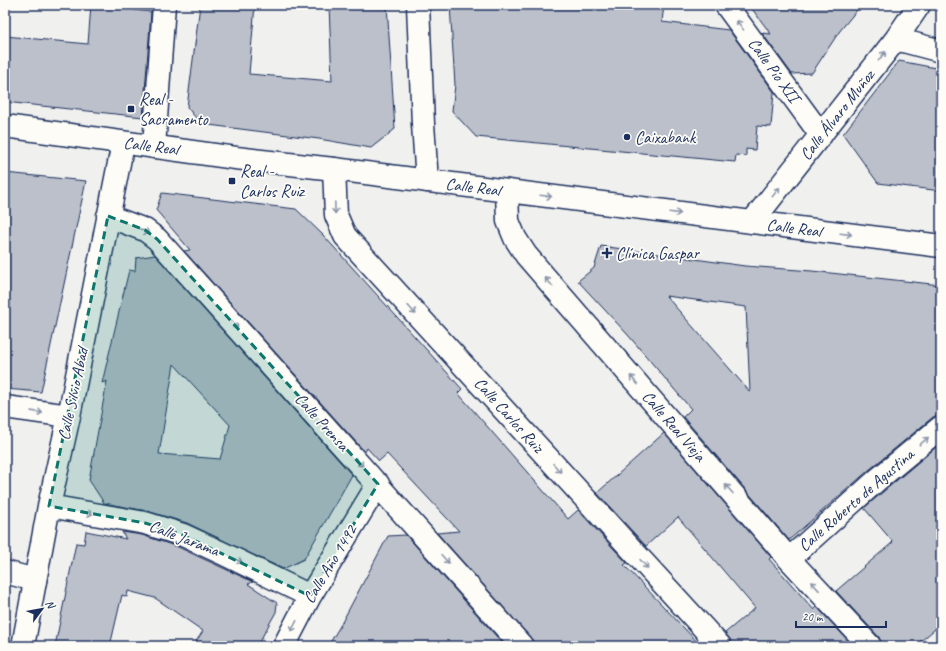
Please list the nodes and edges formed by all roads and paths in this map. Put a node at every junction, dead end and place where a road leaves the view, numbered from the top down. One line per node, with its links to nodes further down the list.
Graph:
1 (164, 5): 10 (street)
2 (418, 5): 12 (street)
3 (726, 5): 8 (street, Calle Pío XII, one-way to 3)
4 (919, 5): 5 (street, Calle Álvaro Muñoz)
5 (896, 39): 6 (street); 8 (street, Calle Álvaro Muñoz, one-way to 5)
6 (941, 51)
7 (5, 126): 9 (street, Calle Real)
8 (821, 135): 15 (street, Calle Álvaro Muñoz, one-way to 8)
9 (123, 143): 10 (street, Calle Real); 14 (street, Calle Silvio Abad)
10 (154, 147): 11 (street, Calle Real)
11 (334, 169): 12 (street, Calle Real); 29 (street, Calle Carlos Ruiz, one-way to 29)
12 (427, 181): 13 (street, Calle Real)
13 (507, 191): 15 (street, Calle Real, one-way to 15); 22 (street, Calle Real Vieja, one-way to 13)
14 (108, 216): 18 (street, Calle Silvio Abad); 20 (street, Calle Prensa, one-way to 20)
15 (752, 222): 16 (street, Calle Real, one-way to 16)
16 (941, 246)
17 (5, 407): 18 (street, one-way to 18)
18 (69, 416): 21 (street, Calle Silvio Abad)
19 (941, 427): 22 (street, Calle Roberto de Agustina, one-way to 19)
20 (378, 484): 25 (street, Calle Año 1492); 28 (street, Calle Prensa, one-way to 28)
21 (49, 506): 24 (street, Calle Silvio Abad); 25 (street, Calle Jarama, one-way to 25)
22 (789, 559): 30 (street, Calle Real Vieja, one-way to 22)
23 (5, 572): 24 (street)
24 (36, 580): 26 (street, Calle Silvio Abad)
25 (310, 596): 27 (street, Calle Año 1492, one-way to 27)
26 (23, 646)
27 (284, 646)
28 (522, 646)
29 (720, 646)
30 (870, 646)

